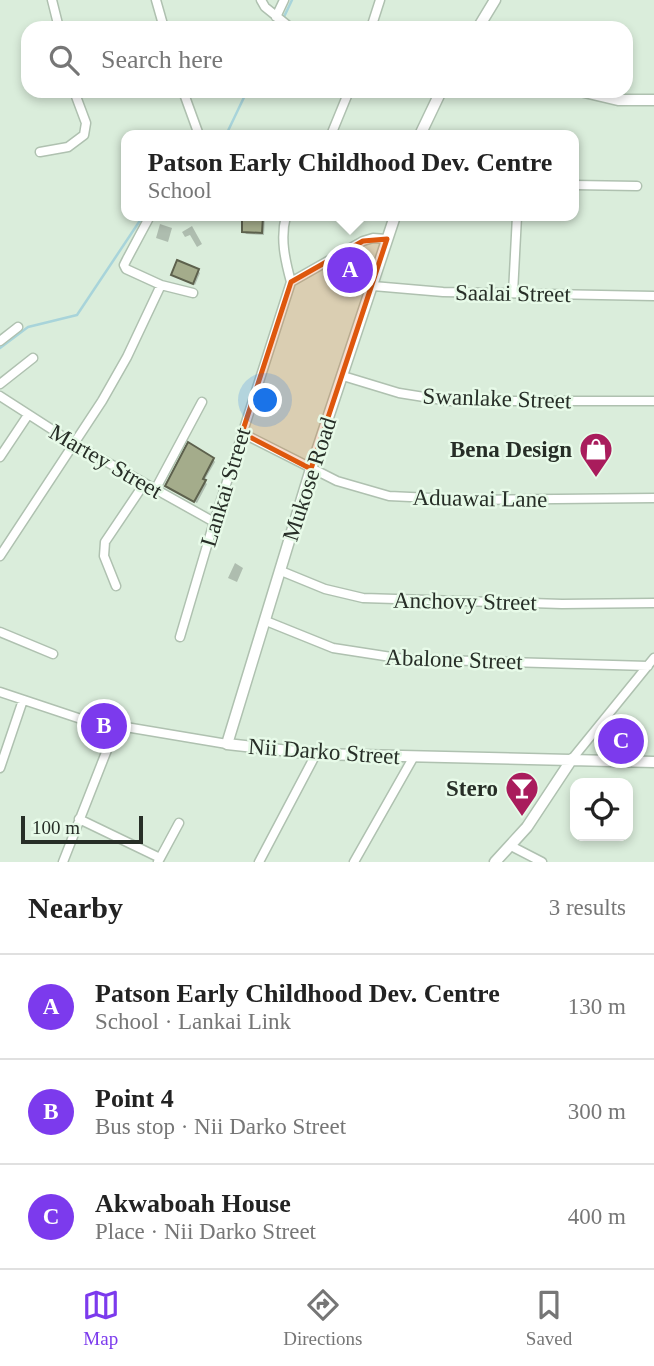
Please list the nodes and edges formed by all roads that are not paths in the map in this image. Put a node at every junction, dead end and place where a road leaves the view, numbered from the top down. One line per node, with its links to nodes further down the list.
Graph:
1 (52, 0): 8 (street)
2 (156, 0): 9 (street)
3 (261, 0): 7 (street)
4 (284, 0): 7 (street)
5 (380, 0): 11 (street)
6 (495, 0): 12 (street)
7 (276, 17): 10 (street)
8 (57, 21)
9 (162, 21)
10 (281, 21)
11 (373, 21)
12 (482, 21)
13 (633, 97): 18 (street)
14 (77, 98): 22 (street)
15 (186, 98): 19 (street)
16 (346, 98): 20 (street)
17 (438, 98): 21 (street)
18 (654, 100)
19 (197, 130)
20 (333, 130)
21 (422, 130)
22 (40, 152)
23 (579, 185): 24 (street)
24 (638, 186)
25 (147, 221): 31 (street)
26 (284, 221): 30 (street)
27 (393, 221): 29 (street, Mukose Road)
28 (517, 221): 34 (street)
29 (387, 239): 30 (street); 32 (street, Mukose Road)
30 (291, 282): 45 (street, Lankai Street)
31 (161, 285): 33 (street); 46 (street)
32 (373, 286): 34 (street, Saalai Street); 39 (street, Mukose Road)
33 (193, 293)
34 (513, 293): 35 (street, Saalai Street)
35 (654, 296)
36 (18, 327): 37 (street)
37 (0, 341)
38 (33, 358): 40 (street)
39 (343, 376): 42 (street, Swanlake Street); 48 (street, Mukose Road)
40 (0, 384)
41 (0, 396): 44 (street, Martey Street)
42 (654, 401)
43 (202, 402): 50 (street)
44 (28, 415): 46 (street, Martey Street); 47 (street)
45 (242, 433): 48 (street, Aduawai Lane); 52 (street, Lankai Street)
46 (73, 443): 49 (street, Martey Street); 53 (street)
47 (0, 457)
48 (311, 470): 51 (street, Aduawai Lane); 54 (street, Mukose Road)
49 (144, 484): 50 (street, Martey Street); 55 (street)
50 (155, 490): 52 (street, Martey Street)
51 (654, 498)
52 (214, 522): 59 (street, Lankai Street)
53 (0, 556)
54 (281, 571): 56 (street, Anchovy Street); 57 (street, Mukose Road)
55 (116, 586)
56 (654, 603)
57 (267, 621): 62 (street, Abalone Street); 66 (street, Mukose Road)
58 (0, 632): 60 (street)
59 (180, 637)
60 (53, 654)
61 (654, 658): 62 (street)
62 (648, 666): 69 (street)
63 (0, 692): 64 (street, Nii Darko Street)
64 (23, 700): 65 (street, Nii Darko Street); 71 (street)
65 (116, 727): 66 (street, Nii Darko Street); 72 (street)
66 (227, 744): 67 (street, Nii Darko Street)
67 (316, 754): 68 (street, Nii Darko Street); 77 (street)
68 (413, 758): 69 (street, Nii Darko Street); 78 (street)
69 (572, 759): 70 (street, Nii Darko Street); 74 (street)
70 (654, 762)
71 (0, 768)
72 (79, 819): 75 (street); 76 (street)
73 (179, 823): 75 (street)
74 (511, 846): 79 (street); 80 (street)
75 (159, 860)
76 (63, 862)
77 (259, 862)
78 (354, 862)
79 (495, 862)
80 (542, 862)

